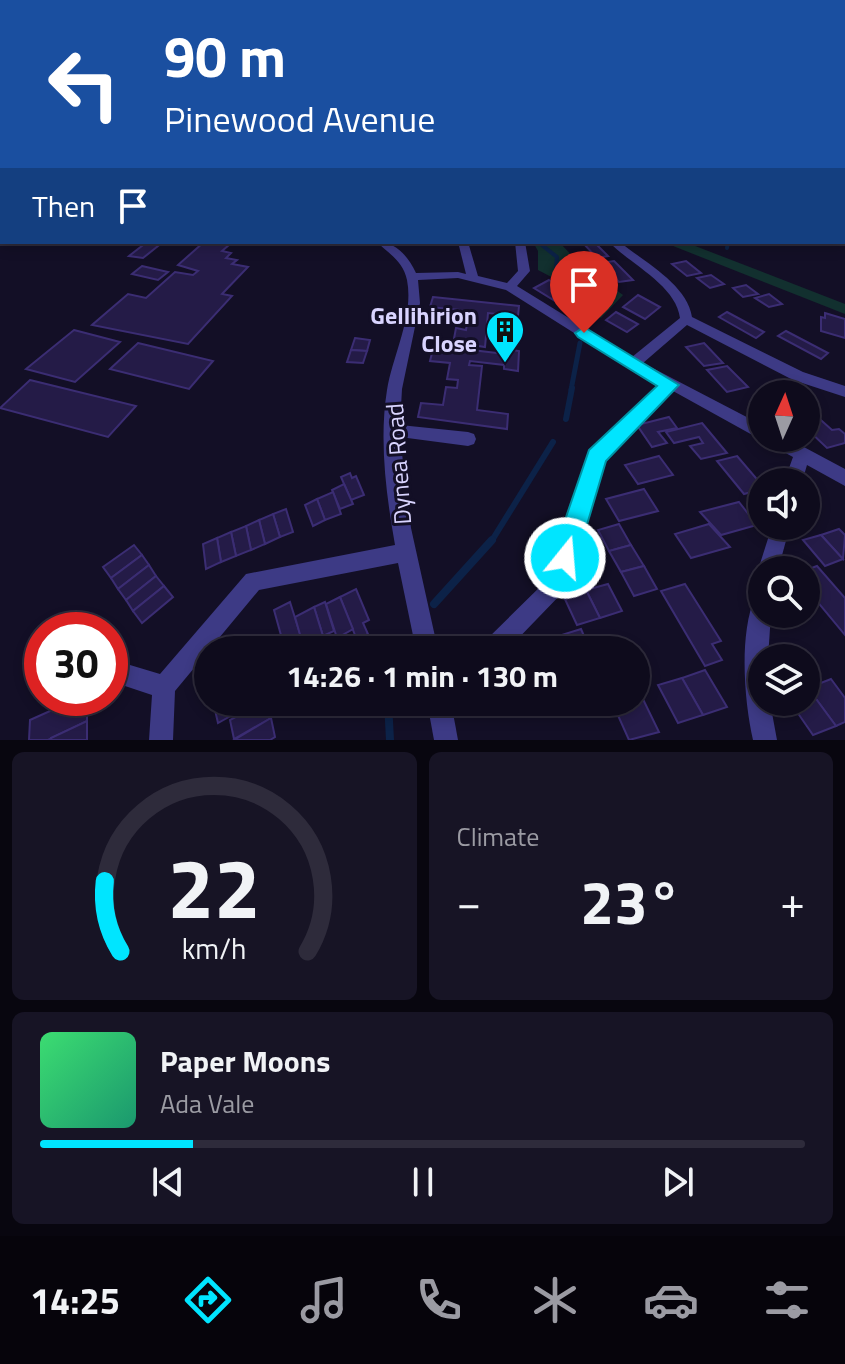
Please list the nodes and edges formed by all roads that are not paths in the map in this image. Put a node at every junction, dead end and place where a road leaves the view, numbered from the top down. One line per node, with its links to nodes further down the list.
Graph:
1 (385, 244): 5 (street)
2 (464, 244): 6 (street)
3 (520, 244): 7 (street)
4 (616, 244): 8 (street)
5 (412, 277): 6 (street); 13 (street, Dynea Road)
6 (473, 277): 7 (street)
7 (510, 287): 9 (street)
8 (686, 319): 9 (street); 11 (street)
9 (633, 364): 10 (street)
10 (670, 385): 12 (street); 21 (street)
11 (845, 392)
12 (748, 425)
13 (392, 430): 14 (street); 18 (street, Dynea Road)
14 (468, 439)
15 (802, 453): 16 (street); 17 (street)
16 (797, 468)
17 (845, 478)
18 (406, 552): 20 (street, Dynea Road); 23 (street)
19 (758, 628): 27 (street)
20 (424, 636)
21 (506, 636)
22 (128, 676): 23 (street)
23 (164, 687): 25 (street)
24 (442, 716): 26 (street)
25 (161, 740)
26 (446, 740)
27 (765, 740)

